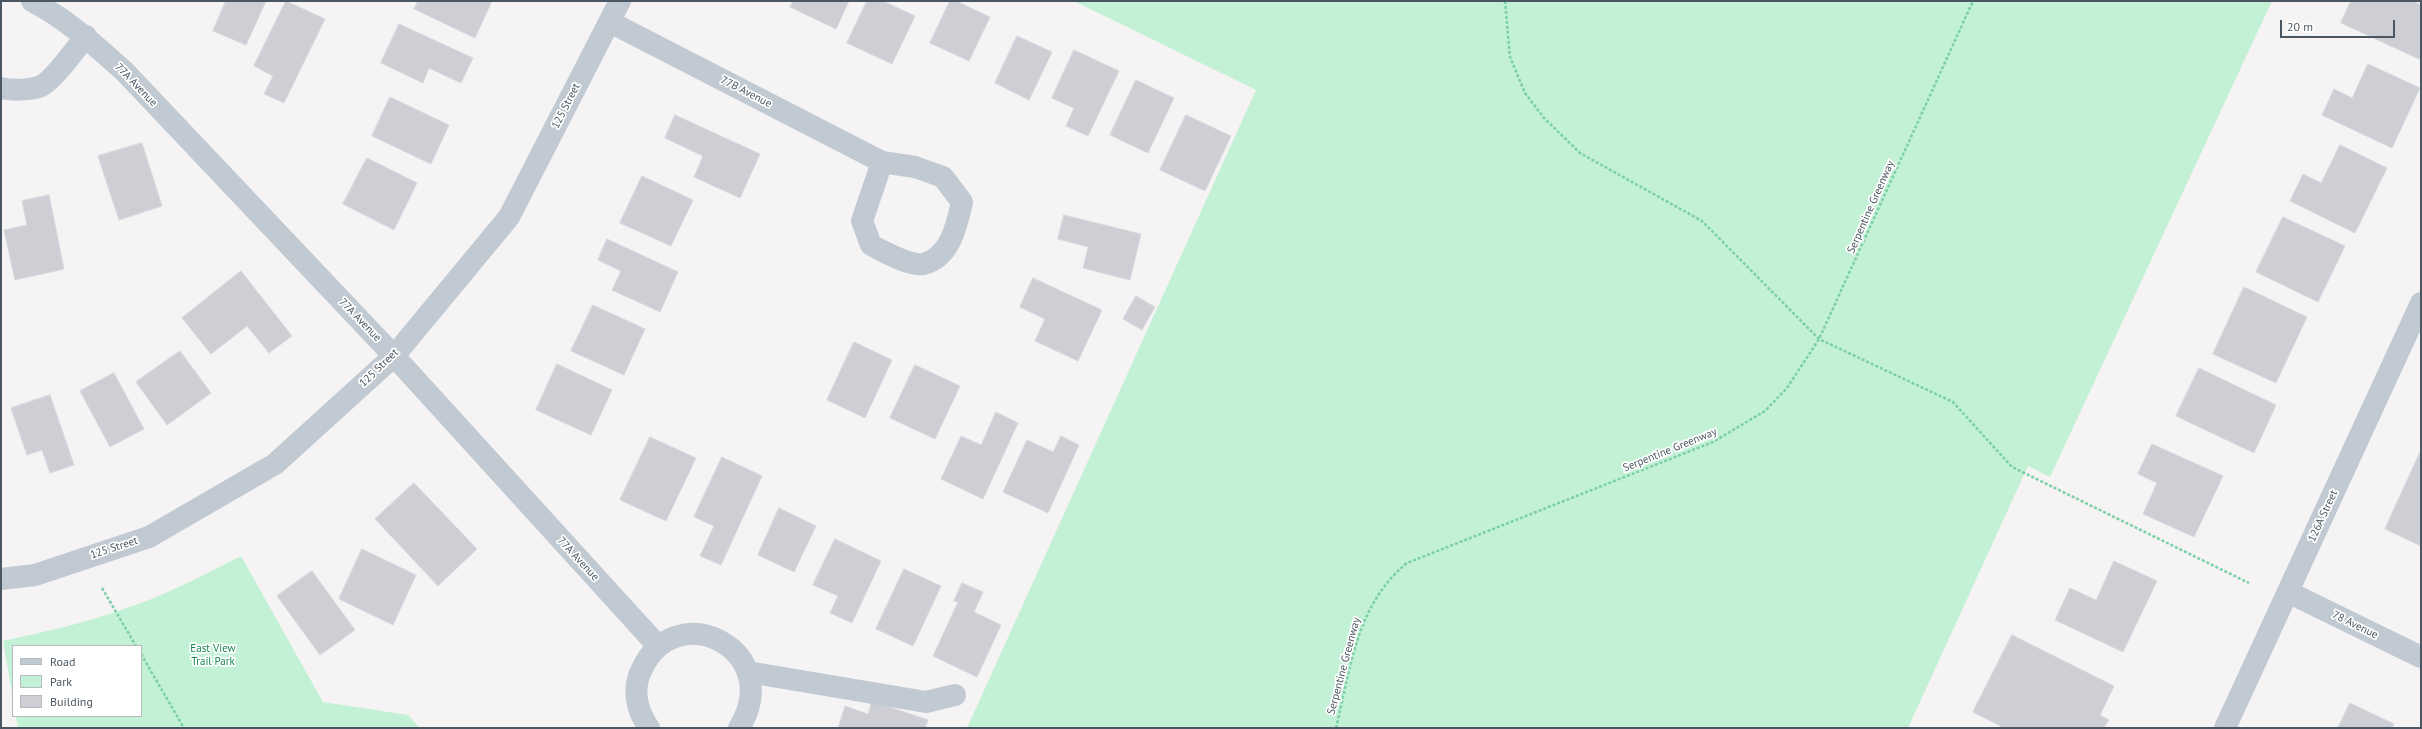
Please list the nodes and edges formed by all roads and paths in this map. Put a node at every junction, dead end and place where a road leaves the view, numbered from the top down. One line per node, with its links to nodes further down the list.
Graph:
1 (32, 1): 6 (street, 77A Avenue)
2 (620, 1): 5 (street, 125 Street)
3 (1505, 1): 10 (path)
4 (1973, 1): 10 (path, Serpentine Greenway)
5 (610, 22): 8 (street, 77B Avenue); 11 (street, 125 Street)
6 (86, 36): 7 (street); 11 (street, 77A Avenue)
7 (1, 88)
8 (882, 162): 8 (street, 77B Avenue)
9 (2421, 303): 15 (street, 126A Street)
10 (1819, 339): 13 (path); 25 (path, Serpentine Greenway)
11 (394, 356): 12 (street, 125 Street); 17 (street, 77A Avenue)
12 (1, 580)
13 (2249, 583)
14 (102, 588): 16 (path)
15 (2288, 592): 19 (street, 78 Avenue); 26 (street, 126A Street)
16 (135, 645)
17 (658, 646): 20 (street); 23 (street)
18 (142, 656): 22 (path)
19 (2421, 657)
20 (748, 672): 21 (street); 24 (street)
21 (955, 695)
22 (184, 728)
23 (649, 728)
24 (740, 728)
25 (1336, 728)
26 (2224, 728)

